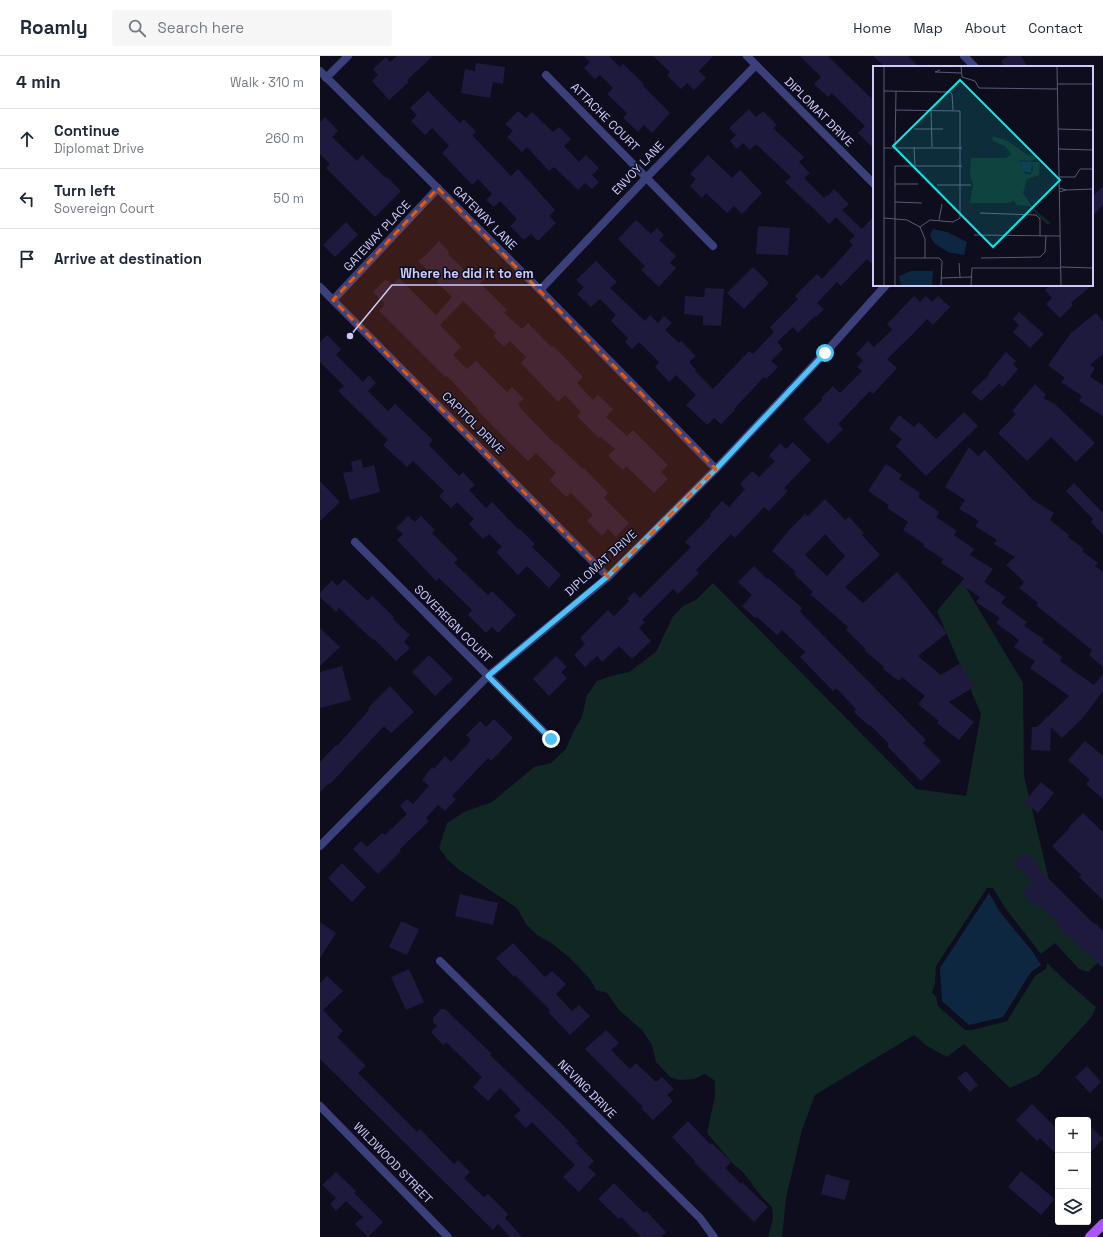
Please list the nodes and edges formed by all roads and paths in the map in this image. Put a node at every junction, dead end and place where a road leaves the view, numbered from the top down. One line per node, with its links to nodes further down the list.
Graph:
1 (348, 56): 8 (street)
2 (747, 56): 4 (street, DIPLOMAT DRIVE)
3 (964, 56): 5 (street)
4 (756, 65): 9 (street, ENVOY LANE); 10 (street, DIPLOMAT DRIVE)
5 (974, 66)
6 (320, 71): 8 (street, GATEWAY LANE)
7 (546, 75): 9 (street, ATTACHE COURT)
8 (326, 78): 11 (street, GATEWAY LANE)
9 (647, 177): 12 (street, ATTACHE COURT); 15 (street, ENVOY LANE)
10 (873, 183)
11 (438, 188): 15 (street, GATEWAY LANE); 16 (street, GATEWAY PLACE)
12 (713, 246)
13 (885, 286): 17 (street, DIPLOMAT DRIVE)
14 (320, 287): 16 (street, CAPITOL DRIVE)
15 (540, 290): 17 (street, GATEWAY LANE)
16 (333, 300): 19 (street, CAPITOL DRIVE)
17 (716, 469): 19 (street, DIPLOMAT DRIVE)
18 (355, 542): 20 (street, SOVEREIGN COURT)
19 (608, 576): 20 (street, DIPLOMAT DRIVE)
20 (488, 676): 21 (street, SOVEREIGN COURT); 22 (street, DIPLOMAT DRIVE)
21 (551, 739)
22 (320, 846)
23 (440, 961): 27 (street, NEVING DRIVE)
24 (320, 1106): 26 (street, WILDWOOD STREET)
25 (1103, 1224): 28 (main road)
26 (448, 1237)
27 (714, 1237)
28 (1090, 1237)

